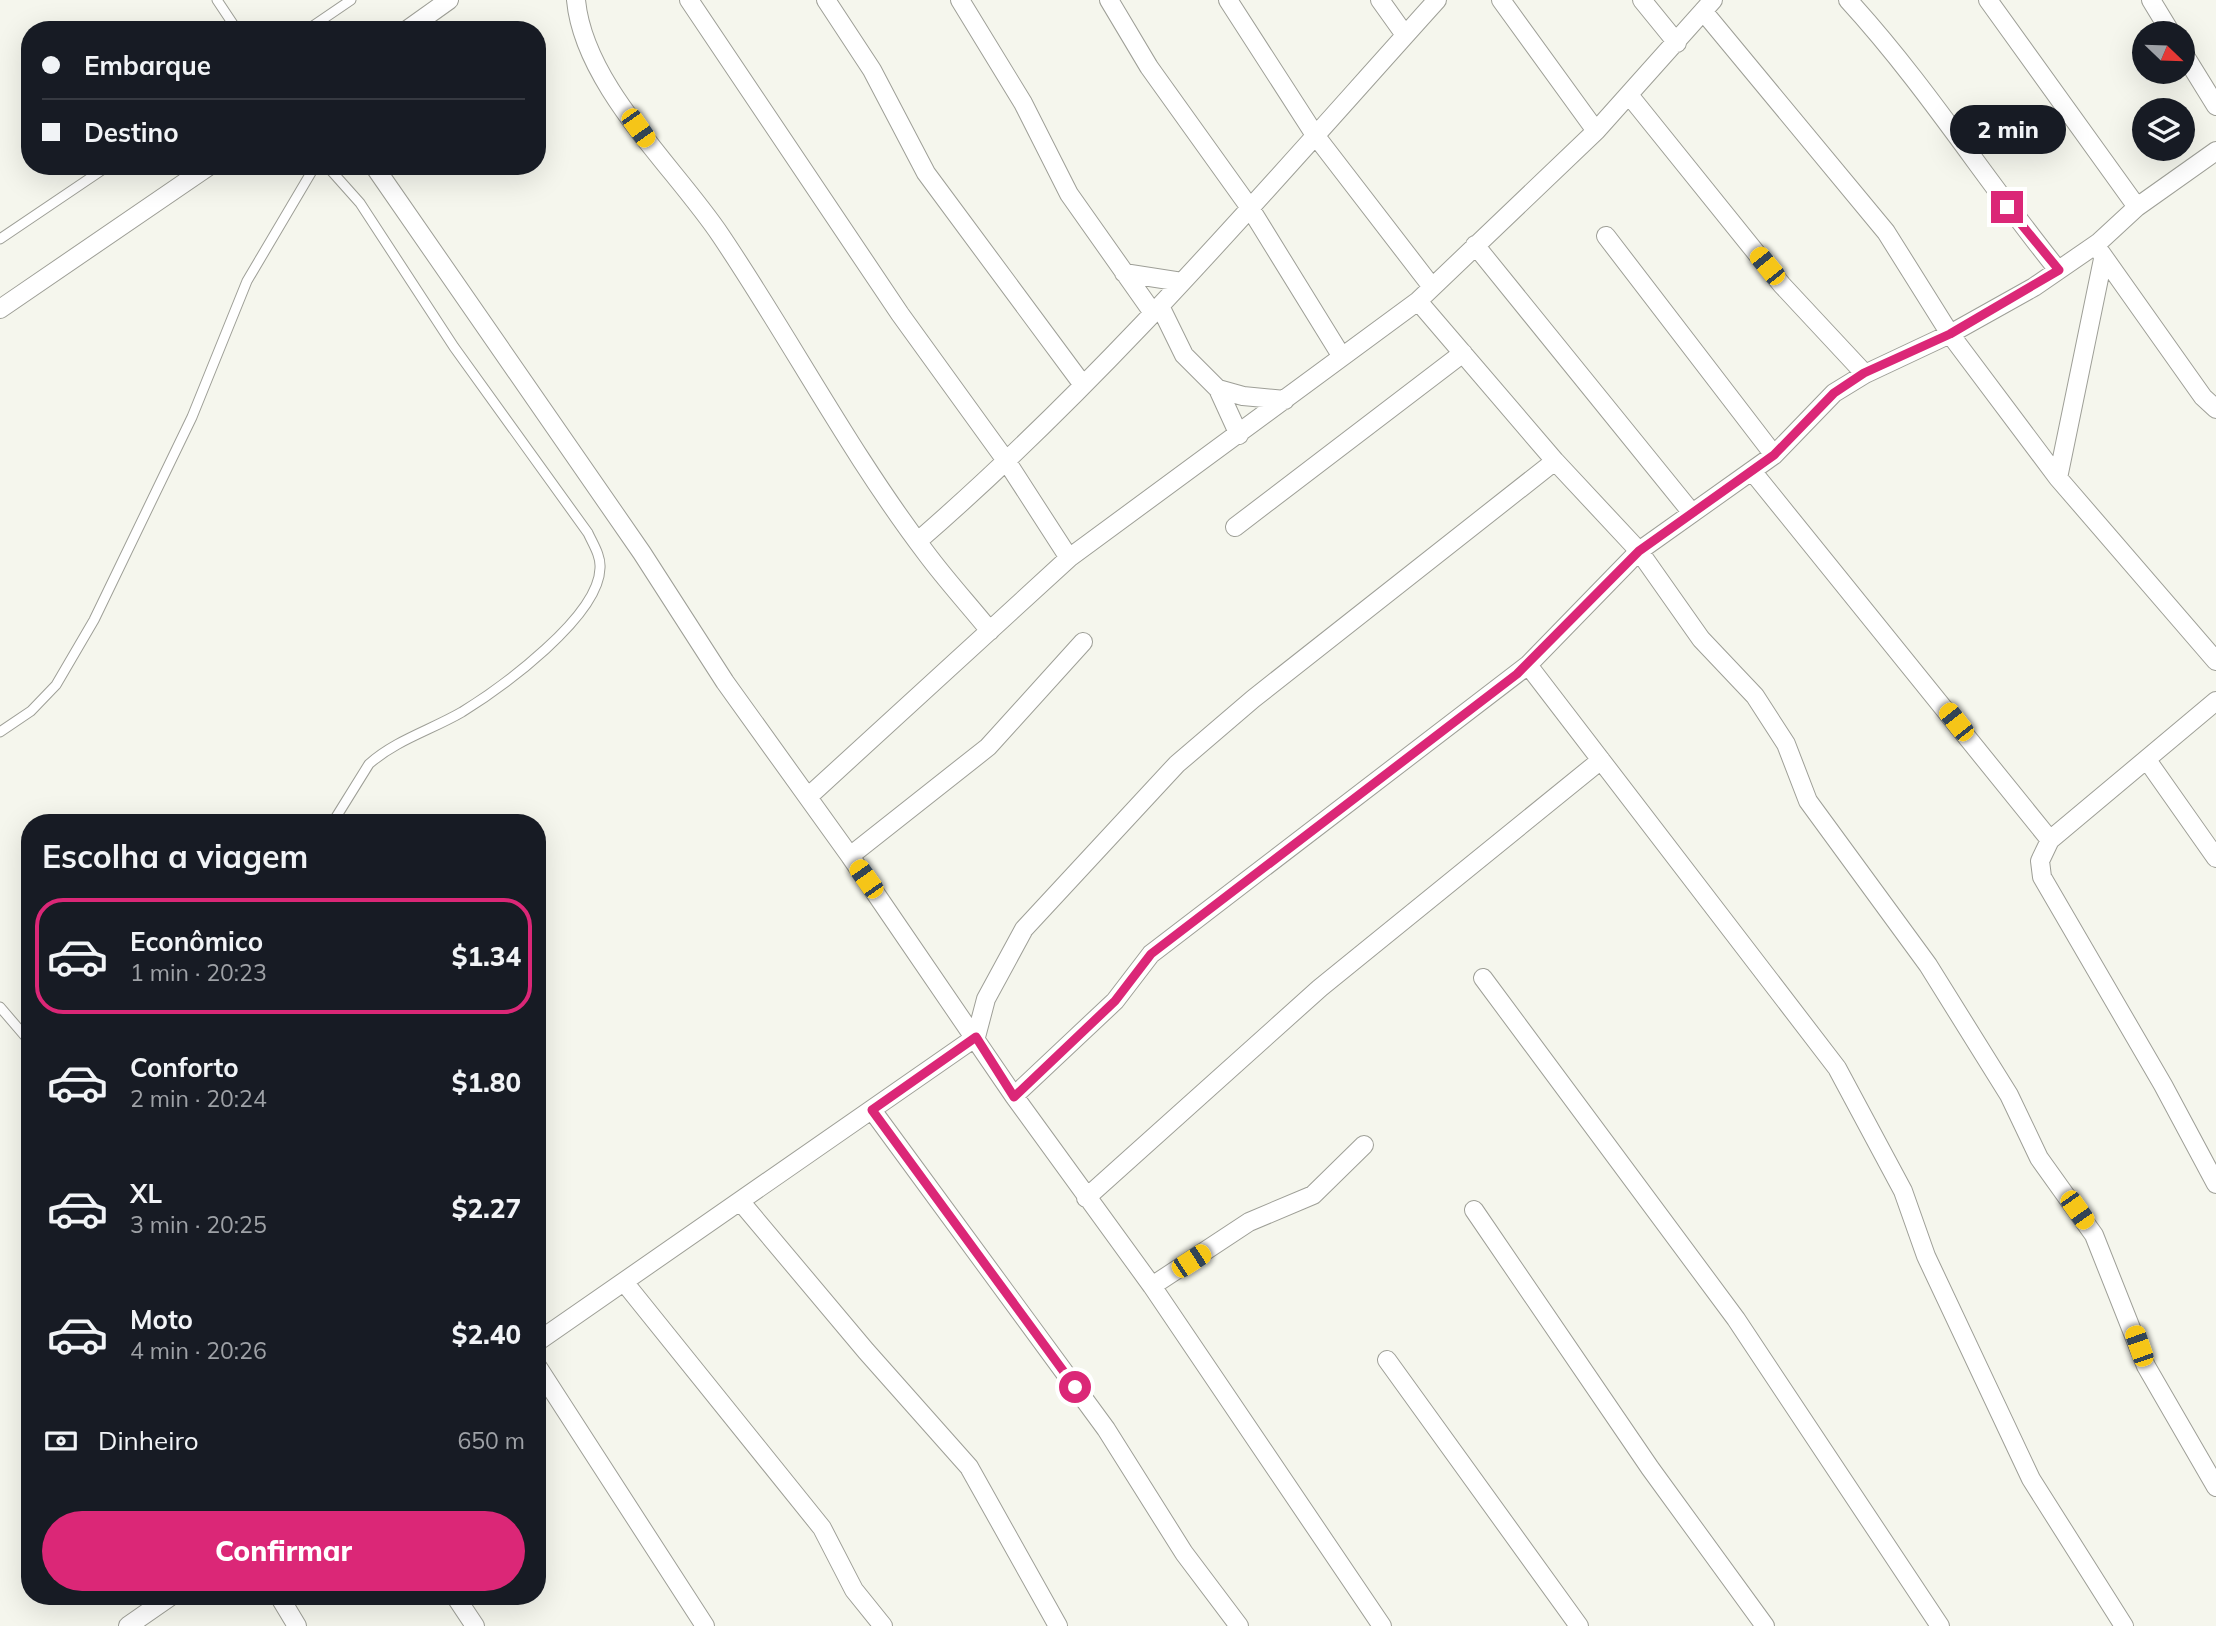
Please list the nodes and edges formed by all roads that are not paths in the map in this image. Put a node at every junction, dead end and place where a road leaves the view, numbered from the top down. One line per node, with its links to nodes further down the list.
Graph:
1 (351, 0): 19 (lane)
2 (449, 0): 20 (street)
3 (576, 0): 64 (street)
4 (689, 0): 59 (street)
5 (826, 0): 52 (street)
6 (960, 0): 42 (street)
7 (1109, 0): 36 (street)
8 (1228, 0): 28 (street)
9 (1380, 0): 22 (street)
10 (1437, 0): 22 (street)
11 (1501, 0): 27 (street)
12 (1642, 0): 23 (street)
13 (1848, 0): 41 (street)
14 (1988, 0): 35 (street)
15 (2151, 0): 21 (street)
16 (221, 1): 18 (lane)
17 (1708, 6): 23 (street); 48 (street)
18 (231, 21)
19 (320, 21)
20 (420, 21)
21 (2164, 21)
22 (1405, 35): 28 (street)
23 (1677, 43): 25 (street)
24 (2195, 72): 26 (street)
25 (1629, 95): 27 (street); 51 (street)
26 (2216, 106)
27 (1596, 131): 39 (street)
28 (1315, 135): 36 (street); 44 (street)
29 (2216, 151): 35 (street)
30 (95, 175): 38 (lane)
31 (196, 175): 46 (street)
32 (310, 175): 72 (lane)
33 (335, 175): 76 (lane)
34 (380, 175): 75 (street)
35 (2137, 207): 40 (street)
36 (1250, 208): 43 (street); 50 (street)
37 (1606, 236): 57 (street)
38 (0, 239)
39 (1475, 245): 44 (street); 62 (street)
40 (2101, 251): 41 (street); 55 (street); 61 (street)
41 (2059, 270): 48 (street)
42 (1124, 273): 43 (street); 47 (street)
43 (1182, 282): 47 (street)
44 (1432, 287): 45 (street)
45 (1418, 301): 49 (street); 50 (street)
46 (0, 309)
47 (1157, 309): 52 (street); 53 (street)
48 (1950, 334): 51 (street); 61 (street)
49 (1463, 353): 58 (street); 63 (street)
50 (1342, 357): 54 (street)
51 (1864, 373): 57 (street)
52 (1083, 385): 59 (street)
53 (1218, 389): 54 (street); 56 (street)
54 (1285, 400): 56 (street)
55 (2216, 409)
56 (1239, 435): 66 (street)
57 (1774, 455): 60 (street)
58 (1555, 461): 65 (street); 83 (street)
59 (1007, 462): 64 (street); 66 (street)
60 (1752, 471): 62 (street); 77 (street)
61 (2058, 478): 69 (street)
62 (1692, 513): 65 (street)
63 (1234, 527)
64 (918, 541): 67 (street)
65 (1639, 551): 70 (street); 96 (street)
66 (1069, 558): 67 (street)
67 (990, 631): 75 (street)
68 (1083, 642): 78 (street)
69 (2216, 661)
70 (1528, 665): 74 (street); 84 (street)
71 (2216, 701): 73 (street)
72 (0, 732)
73 (2147, 760): 77 (street); 79 (street)
74 (1601, 761): 88 (street); 111 (street)
75 (809, 796): 78 (street)
76 (338, 814)
77 (2050, 840): 87 (street)
78 (850, 856): 83 (street)
79 (2216, 858)
80 (1483, 978): 110 (street)
81 (0, 1007): 82 (lane)
82 (21, 1032)
83 (976, 1037): 84 (street); 85 (street)
84 (1014, 1097): 88 (street)
85 (872, 1110): 89 (street); 106 (street)
86 (1364, 1145): 92 (street)
87 (2216, 1184)
88 (1086, 1198): 92 (street)
89 (740, 1201): 91 (street); 105 (street)
90 (1474, 1210): 109 (street)
91 (624, 1282): 93 (street); 104 (street)
92 (1152, 1286): 107 (street)
93 (546, 1336)
94 (1387, 1360): 108 (street)
95 (546, 1380): 103 (street)
96 (2216, 1487)
97 (158, 1605): 100 (street)
98 (284, 1605): 101 (street)
99 (461, 1605): 102 (street)
100 (128, 1626)
101 (297, 1626)
102 (475, 1626)
103 (705, 1626)
104 (883, 1626)
105 (1058, 1626)
106 (1239, 1626)
107 (1382, 1626)
108 (1579, 1626)
109 (1765, 1626)
110 (1940, 1626)
111 (2124, 1626)

